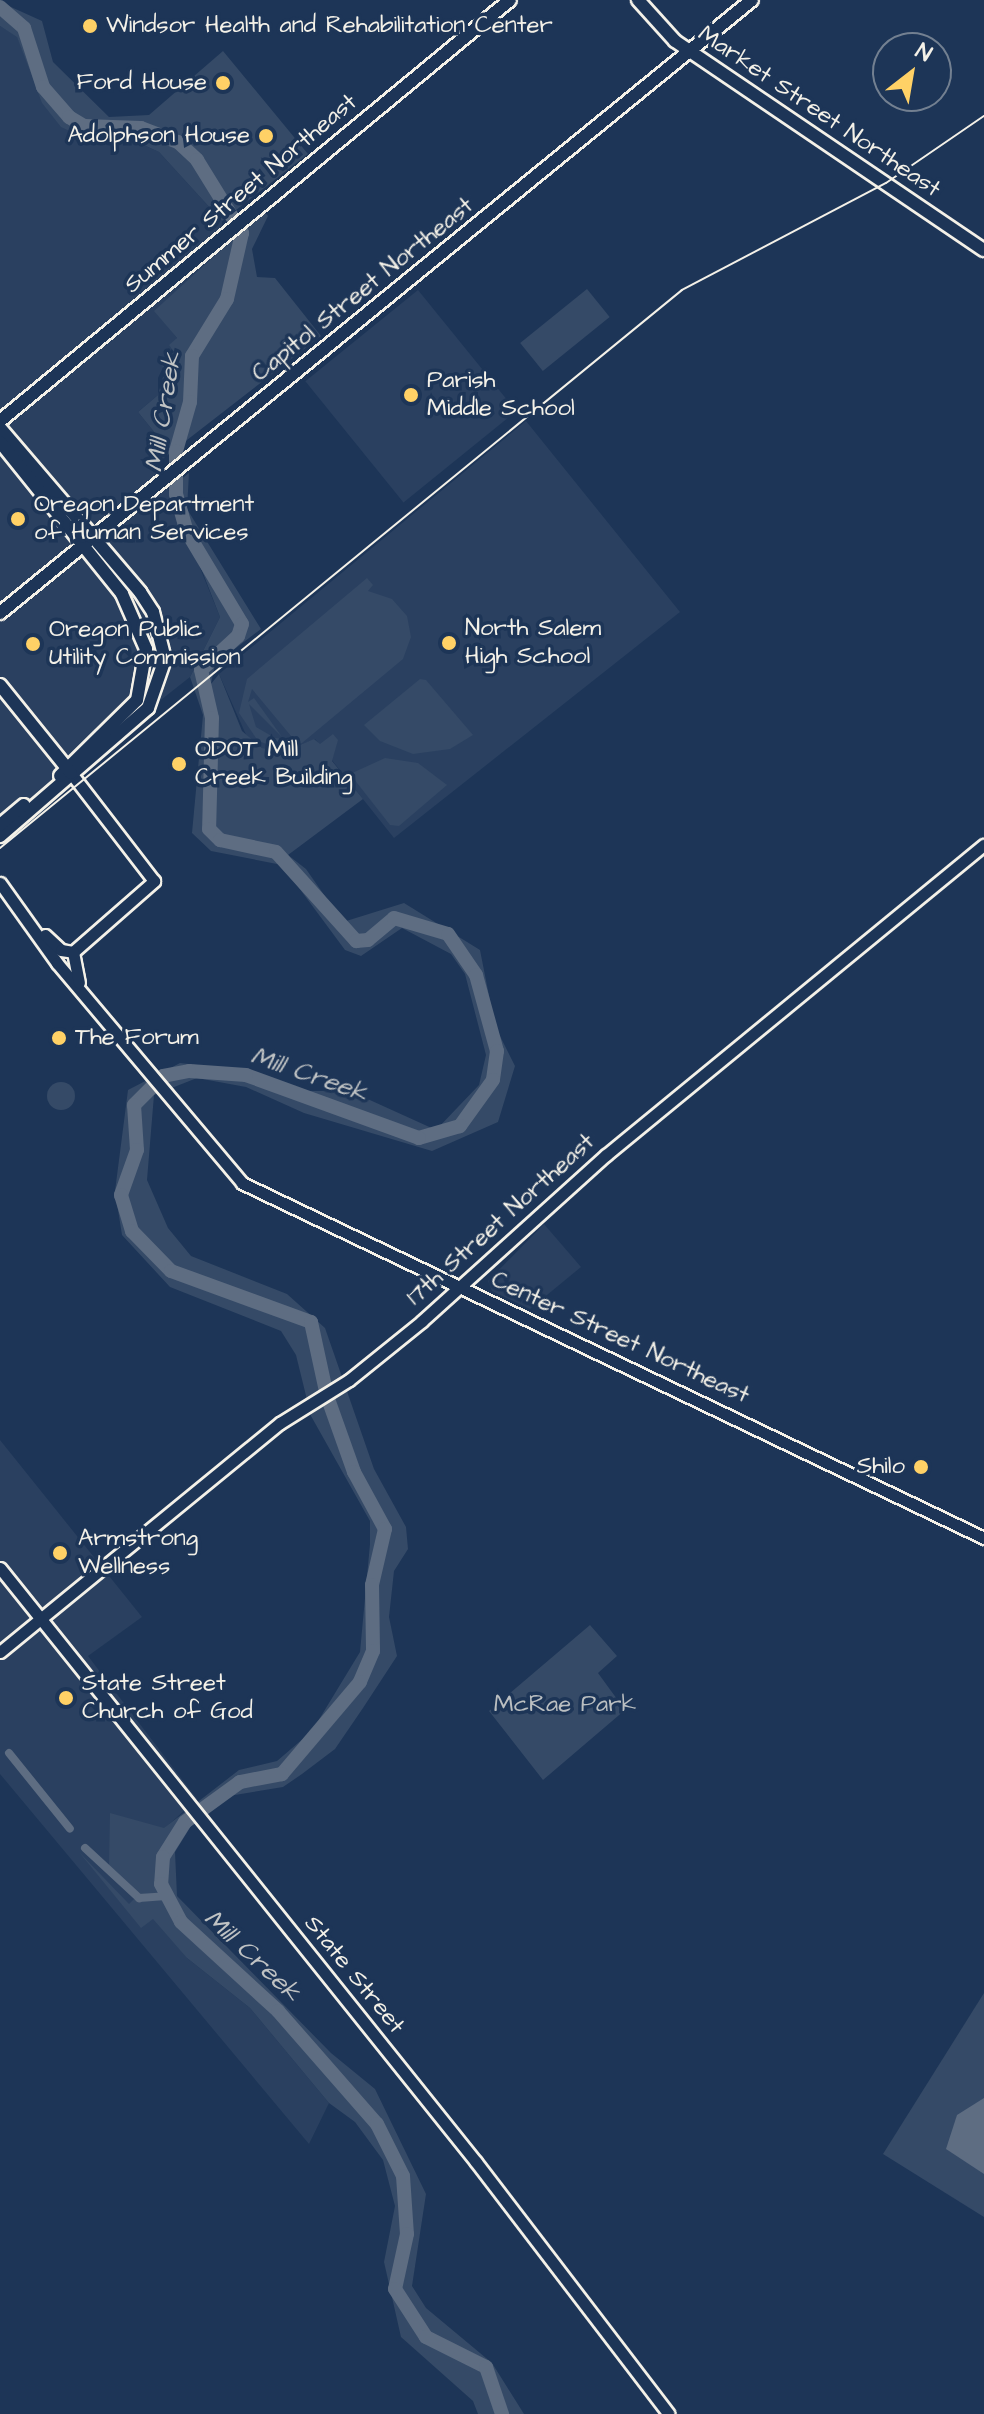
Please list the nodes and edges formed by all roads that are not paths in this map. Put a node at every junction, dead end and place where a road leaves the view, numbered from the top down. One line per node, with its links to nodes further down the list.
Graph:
1 (510, 0): 6 (main road, Summer Street Northeast)
2 (638, 0): 4 (main road, Market Street Northeast)
3 (752, 0): 4 (main road, Capitol Street Northeast)
4 (690, 50): 5 (main road, Market Street Northeast); 11 (main road, Capitol Street Northeast)
5 (984, 250)
6 (0, 421)
7 (0, 428): 10 (main road)
8 (0, 442): 9 (main road)
9 (35, 487): 10 (main road); 12 (main road)
10 (69, 508): 11 (main road)
11 (93, 536): 12 (main road, Capitol Street Northeast); 15 (main road)
12 (82, 545): 13 (main road, Capitol Street Northeast); 15 (main road)
13 (0, 613)
14 (0, 685): 15 (main road)
15 (71, 772): 16 (main road); 17 (main road); 21 (main road)
16 (0, 825)
17 (0, 836)
18 (984, 845): 23 (main road, 17th Street Northeast)
19 (0, 883): 20 (main road, Center Street Northeast)
20 (19, 909): 21 (main road); 22 (main road, Center Street Northeast)
21 (73, 952): 22 (main road, Center Street Northeast)
22 (84, 993): 23 (main road, Center Street Northeast)
23 (460, 1287): 24 (main road, Center Street Northeast); 26 (main road, 17th Street Northeast)
24 (984, 1538)
25 (0, 1568): 26 (main road, State Street)
26 (41, 1619): 27 (main road, 17th Street Northeast); 28 (main road, State Street)
27 (0, 1652)
28 (669, 2414)

